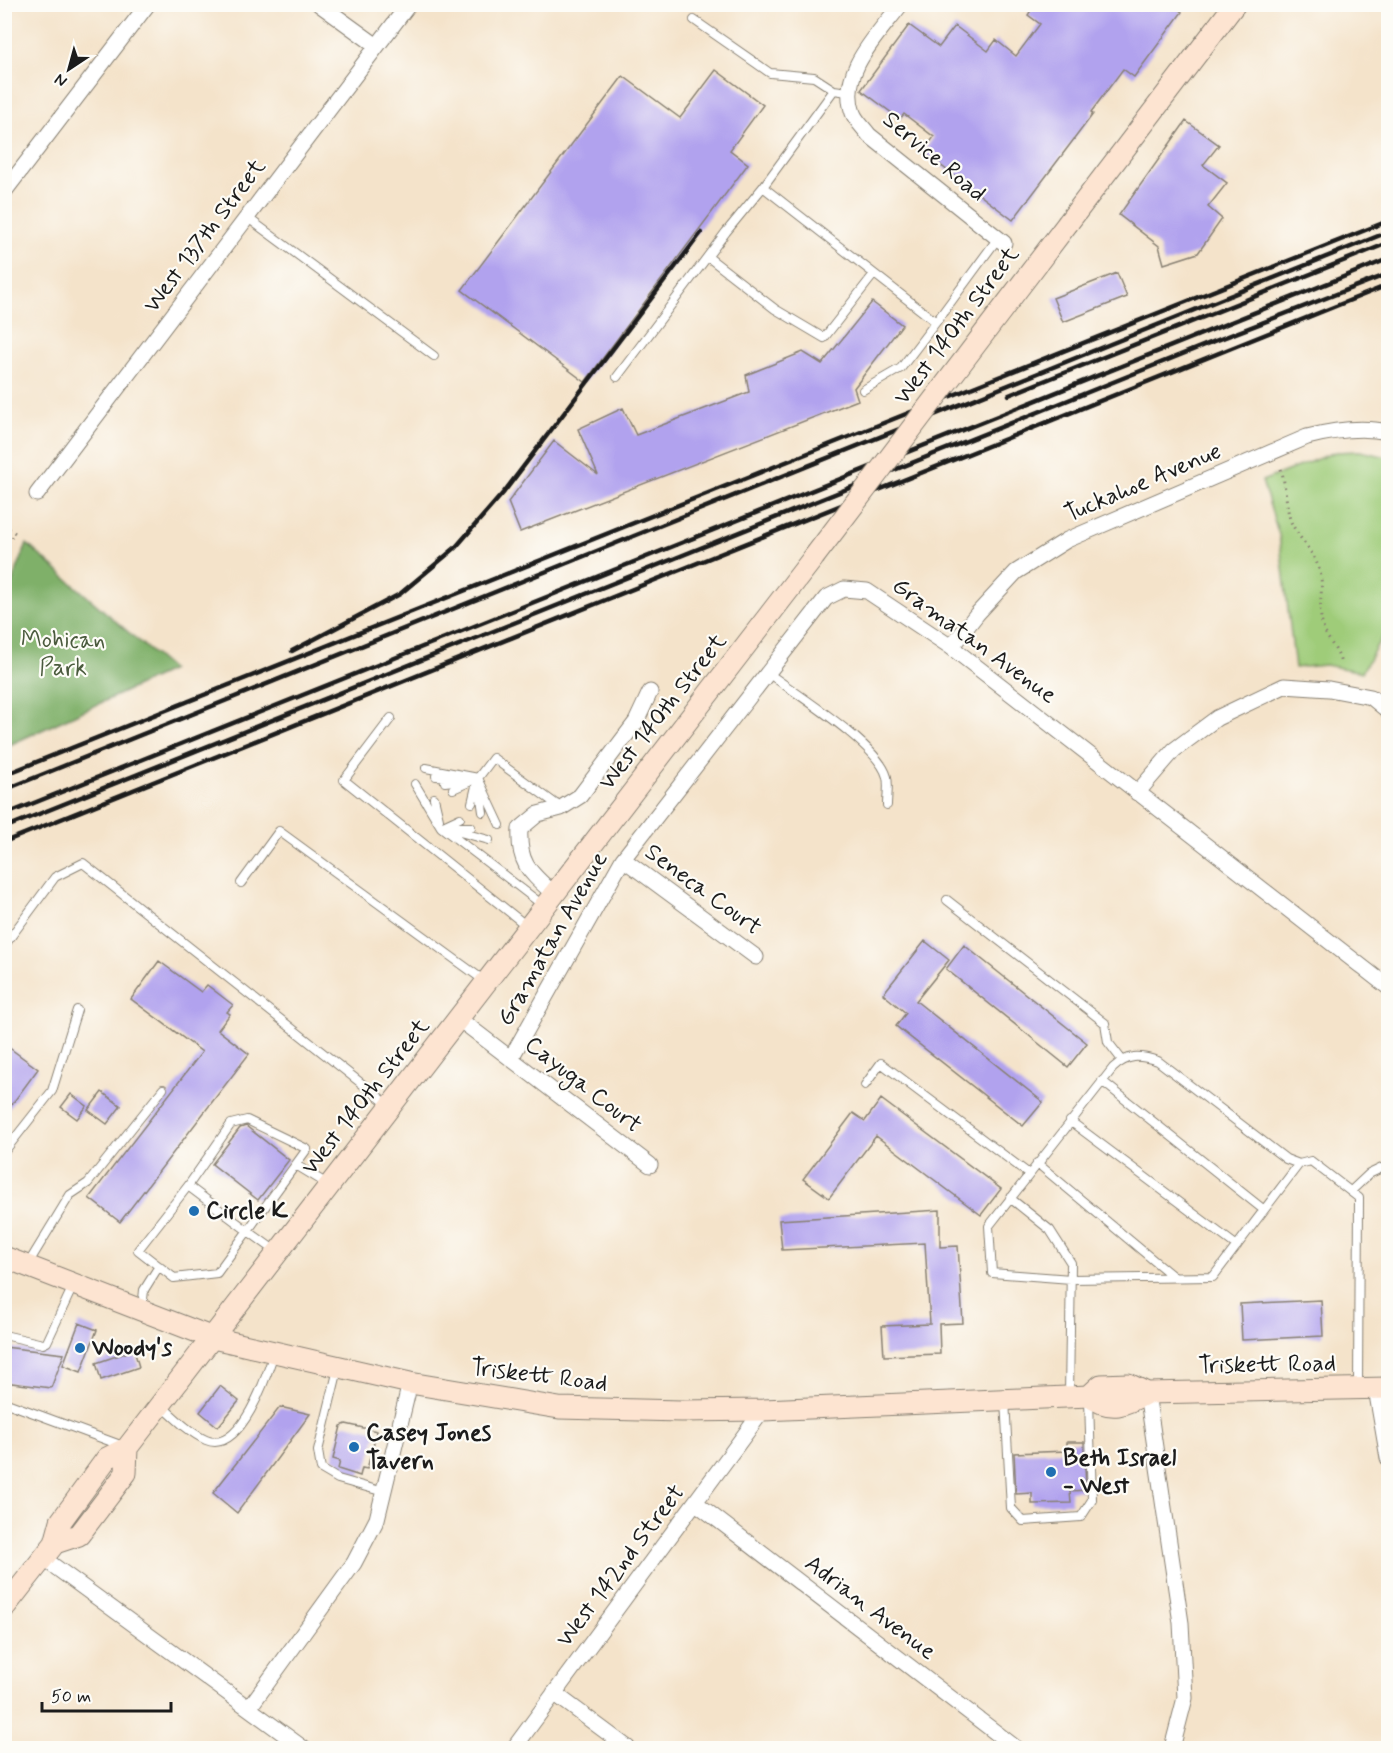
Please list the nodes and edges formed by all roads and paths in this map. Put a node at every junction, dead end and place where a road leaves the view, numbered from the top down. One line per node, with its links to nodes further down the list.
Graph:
1 (148, 4): 10 (street)
2 (320, 4): 7 (street)
3 (409, 4): 7 (street, West 137th Street)
4 (901, 4): 8 (street)
5 (1234, 4): 54 (main road, West 140th Street, bridge)
6 (694, 20): 8 (lane)
7 (377, 46): 11 (street, West 137th Street)
8 (841, 91): 9 (lane); 12 (street, Service Road)
9 (763, 187): 13 (lane); 14 (lane)
10 (4, 192)
11 (248, 218): 16 (lane); 21 (street, West 137th Street)
12 (1001, 241): 15 (lane)
13 (708, 256): 14 (lane); 17 (lane)
14 (874, 274): 15 (lane)
15 (936, 322): 18 (lane)
16 (434, 356)
17 (617, 377)
18 (863, 390)
19 (1389, 432): 24 (street, Tuckahoe Avenue)
20 (1281, 469): 25 (path)
21 (38, 494)
22 (4, 525): 23 (path)
23 (4, 548)
24 (951, 647): 26 (street, Gramatan Avenue); 37 (street, Gramatan Avenue)
25 (1341, 665)
26 (768, 673): 41 (lane); 51 (street, Gramatan Avenue)
27 (650, 692): 42 (street)
28 (1389, 711): 37 (street)
29 (392, 718): 55 (lane)
30 (426, 768): 32 (lane)
31 (436, 776): 32 (lane)
32 (478, 778): 33 (lane); 35 (lane); 39 (lane); 42 (lane); 43 (lane); 45 (lane); 46 (lane)
33 (445, 782)
34 (415, 784): 47 (lane)
35 (453, 789)
36 (425, 792): 47 (lane)
37 (1137, 793): 59 (street, Gramatan Avenue)
38 (434, 798): 47 (lane)
39 (472, 803)
40 (442, 804): 47 (lane)
41 (887, 805)
42 (561, 808): 54 (street)
43 (483, 812)
44 (460, 818): 47 (lane)
45 (493, 818)
46 (500, 825)
47 (441, 827): 48 (lane); 49 (lane); 50 (lane); 54 (lane)
48 (471, 827)
49 (481, 834)
50 (489, 840)
51 (623, 859): 57 (street, Seneca Court); 62 (street, Gramatan Avenue)
52 (241, 883): 58 (lane)
53 (947, 900): 63 (lane)
54 (550, 901): 55 (main road, West 140th Street)
55 (530, 928): 58 (main road, West 140th Street)
56 (4, 946): 67 (lane)
57 (756, 957)
58 (487, 983): 61 (main road, West 140th Street)
59 (1389, 987)
60 (77, 1010): 69 (lane)
61 (459, 1019): 62 (street, Cayuga Court); 67 (main road, West 140th Street)
62 (511, 1058): 74 (street, Cayuga Court)
63 (1122, 1060): 64 (lane); 71 (lane)
64 (1102, 1081): 68 (lane); 80 (lane)
65 (865, 1086): 75 (lane)
66 (163, 1089): 85 (lane)
67 (391, 1107): 77 (main road, West 140th Street)
68 (1070, 1121): 70 (lane); 82 (lane)
69 (4, 1152)
70 (1037, 1163): 75 (lane); 87 (lane)
71 (1299, 1164): 78 (lane); 80 (lane)
72 (296, 1165): 76 (lane); 77 (lane); 81 (lane)
73 (1389, 1165): 78 (lane)
74 (650, 1166)
75 (1029, 1174): 79 (lane)
76 (188, 1186): 81 (lane); 86 (lane)
77 (330, 1186): 83 (main road, West 140th Street)
78 (1351, 1191): 96 (lane)
79 (1010, 1198): 88 (lane); 88 (lane)
80 (1264, 1210): 82 (lane)
81 (248, 1231): 83 (lane); 86 (lane)
82 (1237, 1246): 87 (lane)
83 (279, 1253): 92 (main road, West 140th Street)
84 (4, 1257): 85 (main road, Triskett Road)
85 (27, 1265): 89 (main road, Triskett Road)
86 (159, 1266): 90 (lane)
87 (1175, 1278): 88 (lane)
88 (1071, 1279): 98 (lane)
89 (74, 1284): 90 (main road, Triskett Road); 91 (lane)
90 (141, 1310): 92 (main road, Triskett Road)
91 (4, 1335)
92 (213, 1338): 93 (main road, Triskett Road); 101 (main road, West 140th Street)
93 (275, 1352): 94 (main road, Triskett Road); 101 (lane)
94 (339, 1367): 95 (main road, Triskett Road); 105 (lane)
95 (410, 1383): 102 (main road, Triskett Road); 105 (street)
96 (1374, 1389): 97 (main road, Triskett Road); 104 (street)
97 (1147, 1393): 98 (main road, Triskett Road); 115 (street)
98 (1079, 1396): 99 (main road, Triskett Road); 99 (lane)
99 (1005, 1399): 102 (main road, Triskett Road)
100 (4, 1402): 103 (lane)
101 (160, 1405): 103 (main road, West 140th Street)
102 (763, 1410): 106 (street, West 142nd Street)
103 (127, 1448): 107 (main road, West 140th Street)
104 (1389, 1458)
105 (384, 1492): 110 (street)
106 (696, 1503): 109 (street, West 142nd Street); 114 (street, Adrian Avenue)
107 (49, 1551): 108 (main road, West 140th Street); 110 (street)
108 (4, 1608)
109 (554, 1693): 112 (street, West 142nd Street); 113 (street)
110 (249, 1708): 111 (street)
111 (303, 1749)
112 (514, 1749)
113 (628, 1749)
114 (1016, 1749)
115 (1172, 1749)

